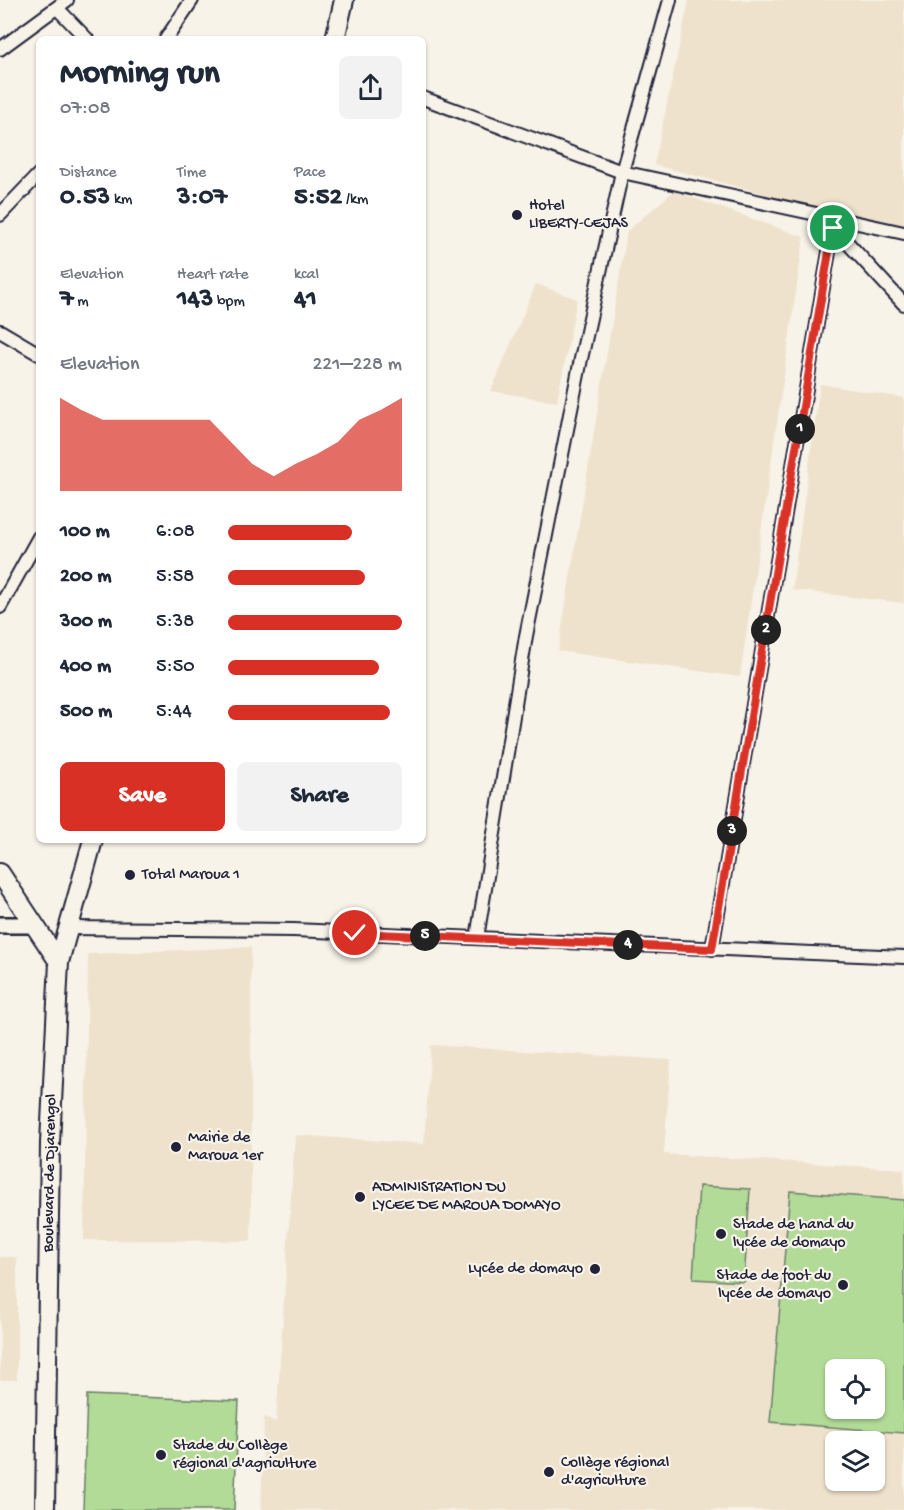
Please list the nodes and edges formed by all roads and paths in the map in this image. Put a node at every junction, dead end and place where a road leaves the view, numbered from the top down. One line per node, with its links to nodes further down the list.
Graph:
1 (192, 0): 6 (street)
2 (344, 0): 7 (main road)
3 (670, 0): 10 (street)
4 (62, 4): 5 (street); 8 (street)
5 (85, 36)
6 (168, 36)
7 (336, 36)
8 (0, 49)
9 (426, 99): 10 (street)
10 (622, 172): 13 (street); 25 (street)
11 (36, 177): 12 (street)
12 (0, 215)
13 (834, 222): 14 (street); 15 (street); 26 (street)
14 (904, 233)
15 (904, 304)
16 (0, 331): 17 (street)
17 (36, 352)
18 (36, 542): 19 (street)
19 (0, 607)
20 (92, 843): 24 (main road, Boulevard de Djarengol)
21 (0, 873): 23 (main road)
22 (0, 925): 23 (street)
23 (33, 925): 28 (main road)
24 (67, 928): 25 (street); 28 (main road, Boulevard de Djarengol)
25 (477, 938): 26 (street)
26 (712, 949): 27 (street)
27 (904, 957)
28 (59, 962): 29 (main road, Boulevard de Djarengol)
29 (45, 1510)

